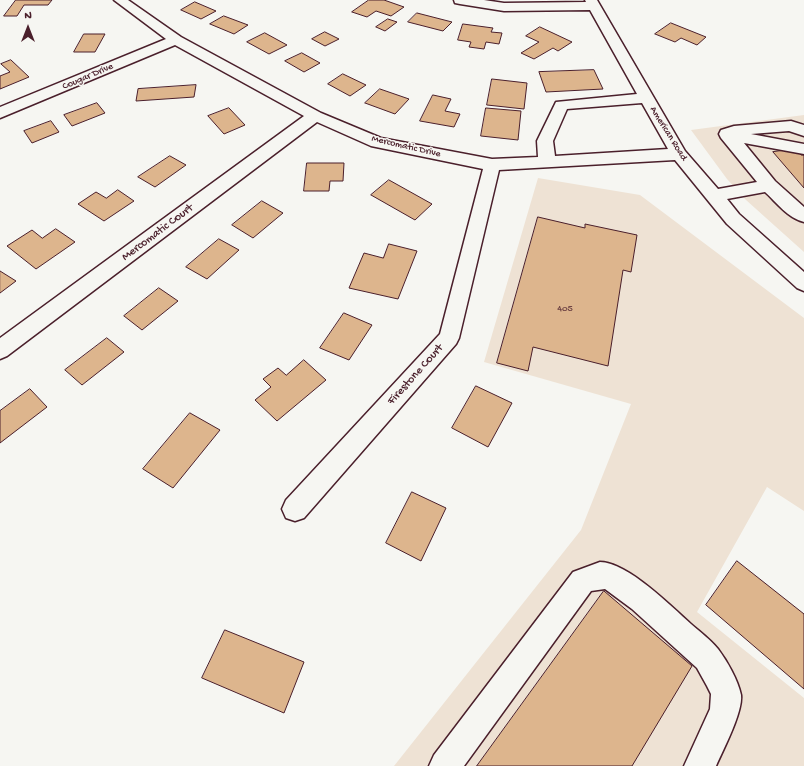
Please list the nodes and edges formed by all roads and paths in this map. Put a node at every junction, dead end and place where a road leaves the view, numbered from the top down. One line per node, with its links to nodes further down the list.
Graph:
1 (120, 0): 4 (street, Mercomatic Drive)
2 (460, 0): 3 (street)
3 (593, 3): 5 (street, American Road)
4 (176, 40): 6 (street, Cougar Drive); 7 (street, Mercomatic Drive)
5 (647, 98): 11 (street, American Road); 12 (street)
6 (0, 113)
7 (315, 116): 13 (street, Mercomatic Drive); 18 (street, Mercomatic Court)
8 (804, 131): 9 (street)
9 (728, 135): 10 (street); 14 (street)
10 (804, 149)
11 (679, 154): 12 (street, Mercomatic Drive); 15 (street, American Road)
12 (547, 162): 13 (street, Mercomatic Drive)
13 (492, 165): 19 (street, Firestone Court)
14 (769, 185): 15 (street); 16 (street)
15 (714, 196): 17 (street, American Road)
16 (804, 216)
17 (804, 283)
18 (0, 350)
19 (295, 509)
20 (444, 766): 21 (street)
21 (700, 766)

